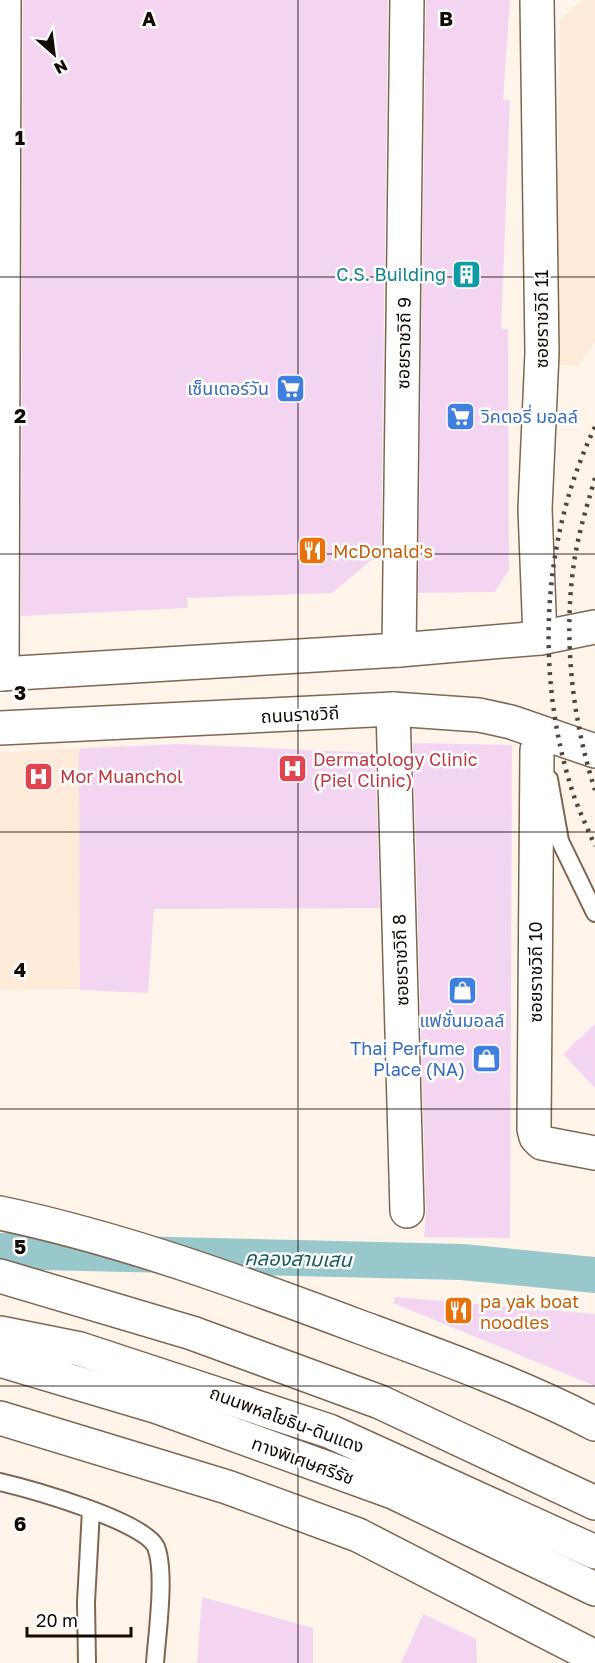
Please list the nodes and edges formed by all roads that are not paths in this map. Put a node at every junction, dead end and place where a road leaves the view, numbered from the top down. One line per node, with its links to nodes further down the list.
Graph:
1 (4, 0): 7 (main road)
2 (407, 0): 6 (main road, ซอยราชวิถี 9)
3 (537, 0): 5 (main road, ซอยราชวิถี 11)
4 (595, 627): 5 (main road)
5 (540, 638): 6 (main road)
6 (399, 650): 7 (main road)
7 (1, 674)
8 (393, 710): 9 (main road, ถนนราชวิถี); 10 (main road, ถนนราชวิถี); 14 (main road, ซอยราชวิถี 8)
9 (0, 728)
10 (540, 738): 11 (main road, ถนนราชวิถี); 12 (lane); 13 (main road, ซอยราชวิถี 10)
11 (595, 751)
12 (595, 913)
13 (595, 1154)
14 (407, 1211)
15 (0, 1213): 20 (main road)
16 (0, 1276): 22 (main road)
17 (0, 1333): 24 (main road, ถนนพหลโยธิน-ดินแดง)
18 (0, 1360): 25 (main road, ทางพิเศษศรีรัช)
19 (0, 1418): 26 (main road)
20 (584, 1418)
21 (0, 1482): 23 (lane)
22 (595, 1503)
23 (91, 1510): 27 (lane); 28 (lane)
24 (595, 1552)
25 (595, 1589)
26 (588, 1653)
27 (87, 1663)
28 (155, 1663)

